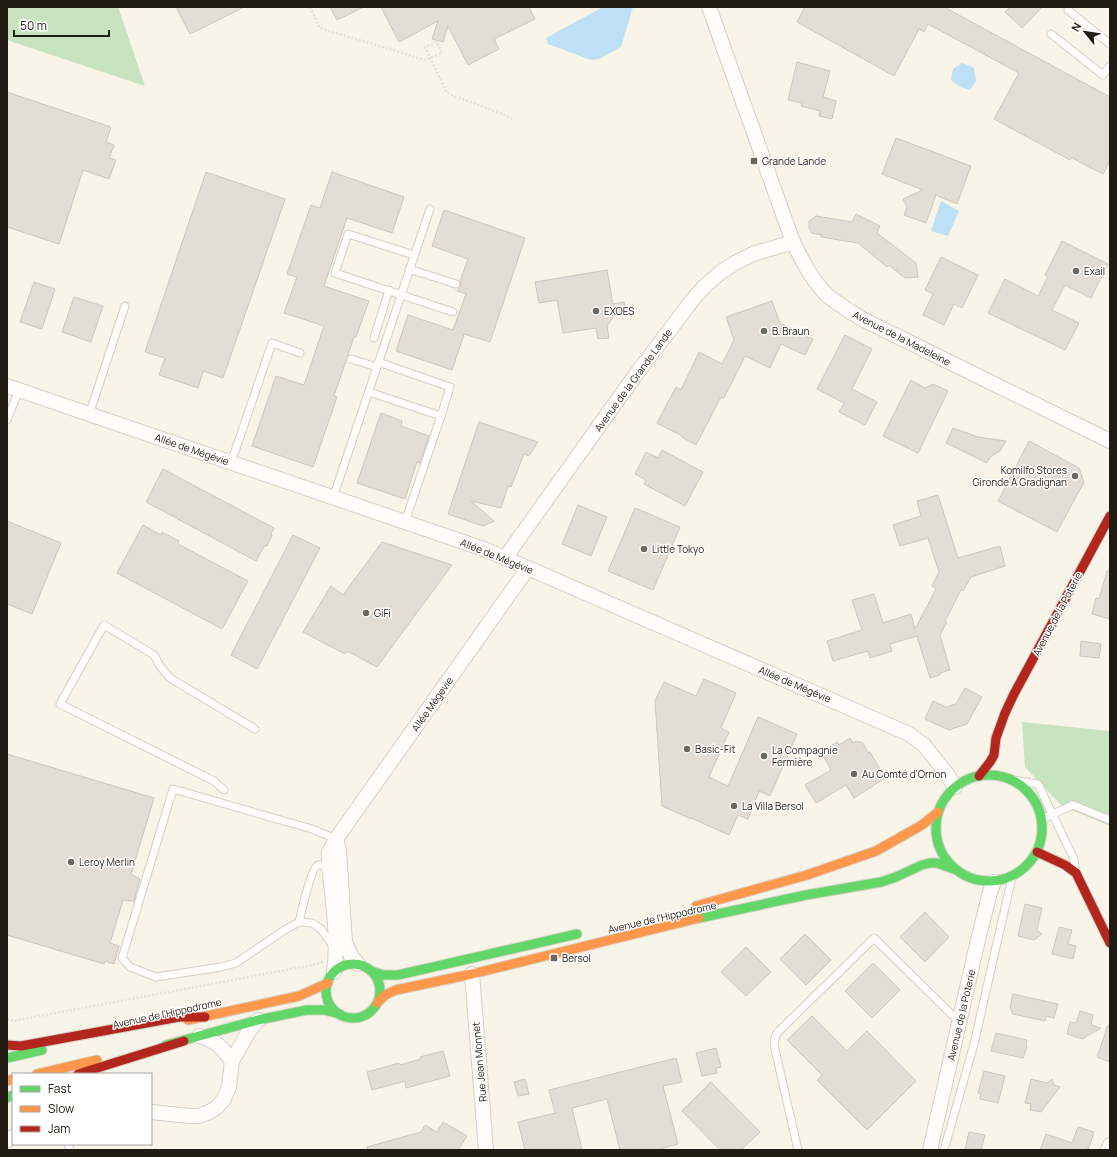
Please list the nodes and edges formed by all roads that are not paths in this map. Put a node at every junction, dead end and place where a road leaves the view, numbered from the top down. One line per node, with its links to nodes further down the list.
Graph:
1 (709, 7): 7 (street, Avenue de la Madeleine)
2 (1068, 10): 4 (lane)
3 (1051, 34): 5 (lane)
4 (1110, 44)
5 (1110, 66)
6 (430, 209): 8 (lane)
7 (793, 242): 24 (street, Avenue de la Madeleine); 29 (street, Avenue de la Grande Lande)
8 (414, 255): 9 (lane); 11 (lane)
9 (410, 269): 10 (lane); 12 (lane)
10 (456, 284)
11 (389, 290): 12 (lane); 15 (lane)
12 (401, 294): 14 (lane); 18 (lane)
13 (125, 306): 21 (lane)
14 (453, 312)
15 (374, 338)
16 (300, 353): 25 (lane)
17 (351, 359): 18 (lane)
18 (378, 365): 20 (lane); 22 (lane)
19 (12, 389): 21 (street, Allée de Mégévie); 23 (lane)
20 (369, 392): 22 (lane); 26 (lane)
21 (90, 414): 25 (street, Allée de Mégévie)
22 (441, 416): 28 (lane)
23 (7, 420)
24 (1110, 441)
25 (231, 463): 26 (street, Allée de Mégévie)
26 (333, 498): 28 (street, Allée de Mégévie)
27 (1110, 516): 31 (main road, Avenue de la Poterie)
28 (405, 522): 29 (street, Allée de Mégévie)
29 (505, 558): 30 (street, Allée de Mégévie)
30 (528, 568): 37 (street, Allée de Mégévie); 43 (street, Allée Mègevie)
31 (1005, 713): 33 (main road, Avenue de la Poterie); 35 (main road, Avenue de la Poterie)
32 (255, 729): 38 (lane)
33 (1002, 756)
34 (1004, 769): 36 (main road)
35 (980, 776): 36 (main road); 37 (main road)
36 (1012, 780): 40 (lane); 41 (main road)
37 (955, 787): 39 (main road)
38 (224, 790)
39 (938, 812): 45 (main road); 50 (main road, Avenue de l'Hippodrome)
40 (1053, 814): 41 (lane); 42 (lane); 47 (lane)
41 (1042, 819): 44 (main road)
42 (1110, 820)
43 (336, 839): 46 (street, Allée Mègevie); 51 (lane); 55 (street)
44 (1037, 852): 47 (main road); 48 (main road)
45 (954, 869): 49 (main road); 57 (main road, Avenue de l'Hippodrome)
46 (329, 870): 51 (lane); 54 (street, Allée Mègevie)
47 (1076, 874): 53 (main road)
48 (1012, 877): 49 (main road); 76 (lane)
49 (994, 882): 62 (street, Avenue de la Poterie)
50 (690, 908)
51 (299, 922): 54 (lane)
52 (590, 931): 56 (main road)
53 (1110, 943)
54 (336, 954): 58 (street, Allée Mègevie)
55 (358, 964): 56 (main road); 58 (main road)
56 (371, 971): 59 (main road)
57 (472, 974): 59 (main road, Avenue de l'Hippodrome); 73 (street, Rue Jean Monnet)
58 (331, 977): 60 (main road); 61 (main road, Avenue de l'Hippodrome)
59 (377, 1003): 60 (main road)
60 (340, 1014): 63 (main road)
61 (205, 1017): 66 (main road); 67 (main road, Avenue de l'Hippodrome)
62 (960, 1017): 74 (lane); 75 (street, Avenue de la Poterie)
63 (258, 1020): 64 (main road); 68 (street)
64 (199, 1036): 65 (main road); 68 (street)
65 (184, 1041): 69 (main road); 70 (main road)
66 (7, 1045)
67 (7, 1058)
68 (232, 1062): 71 (street)
69 (41, 1073)
70 (81, 1073)
71 (152, 1112)
72 (1110, 1145): 77 (street)
73 (486, 1150)
74 (798, 1150)
75 (930, 1150)
76 (944, 1150)
77 (1108, 1150)

